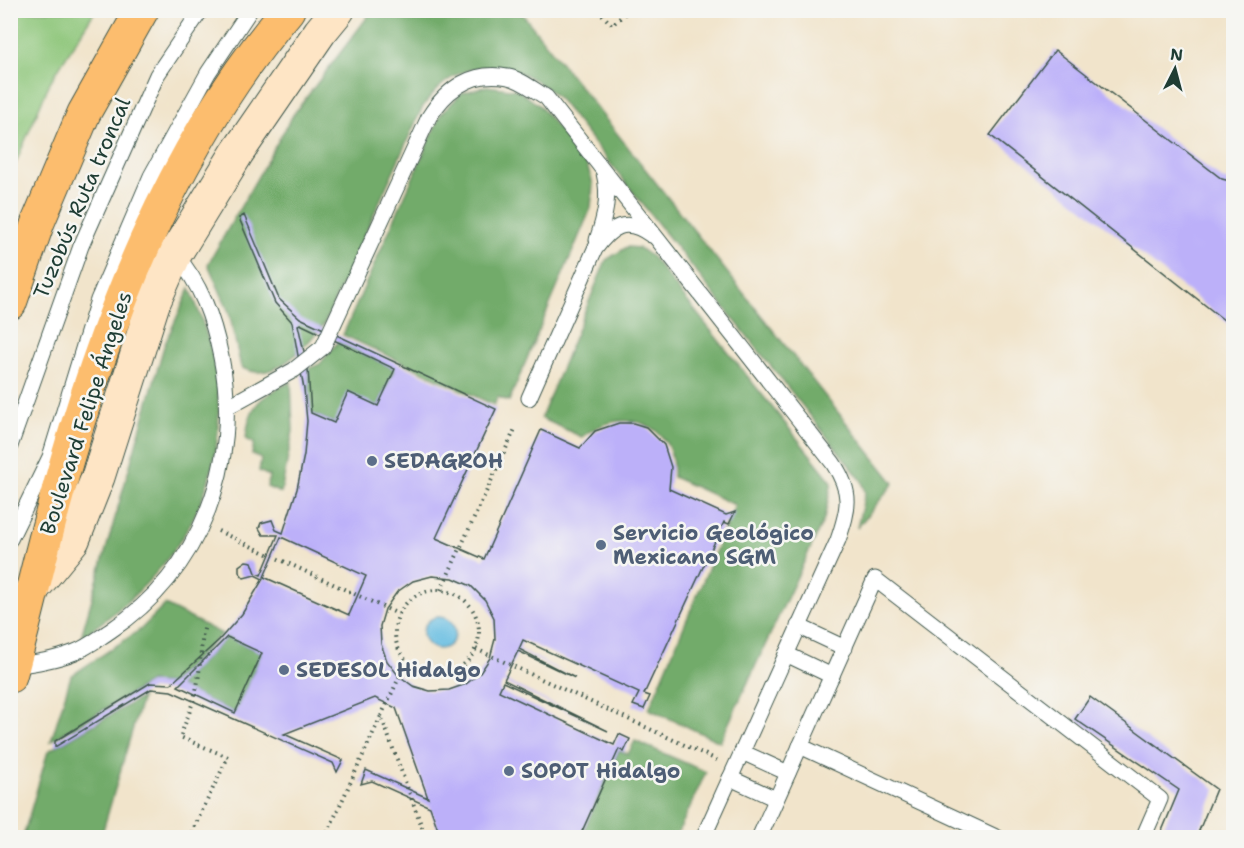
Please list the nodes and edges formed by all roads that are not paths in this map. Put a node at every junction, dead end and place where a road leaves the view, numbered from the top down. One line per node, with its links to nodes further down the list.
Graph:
1 (142, 10): 10 (highway)
2 (201, 10): 13 (lane, Tuzobús Ruta troncal)
3 (250, 10): 14 (lane)
4 (288, 10): 15 (highway, Boulevard Felipe Ángeles)
5 (338, 10): 9 (main road)
6 (604, 171): 7 (lane); 8 (lane); 12 (lane)
7 (658, 240): 8 (lane); 16 (lane)
8 (595, 249): 11 (lane)
9 (176, 254): 12 (lane); 15 (main road)
10 (10, 303)
11 (529, 398)
12 (227, 407): 19 (lane)
13 (10, 446)
14 (10, 538)
15 (31, 591): 19 (highway, Boulevard Felipe Ángeles)
16 (798, 626): 17 (lane); 18 (lane)
17 (844, 648): 20 (lane); 29 (lane)
18 (786, 654): 20 (lane); 22 (lane)
19 (12, 671)
20 (832, 676): 21 (lane)
21 (800, 746): 23 (lane); 28 (lane)
22 (742, 752): 23 (lane); 24 (lane)
23 (788, 773): 25 (lane)
24 (730, 778): 25 (lane); 26 (lane)
25 (776, 799): 27 (lane)
26 (703, 837)
27 (759, 837)
28 (998, 837)
29 (1143, 837)

